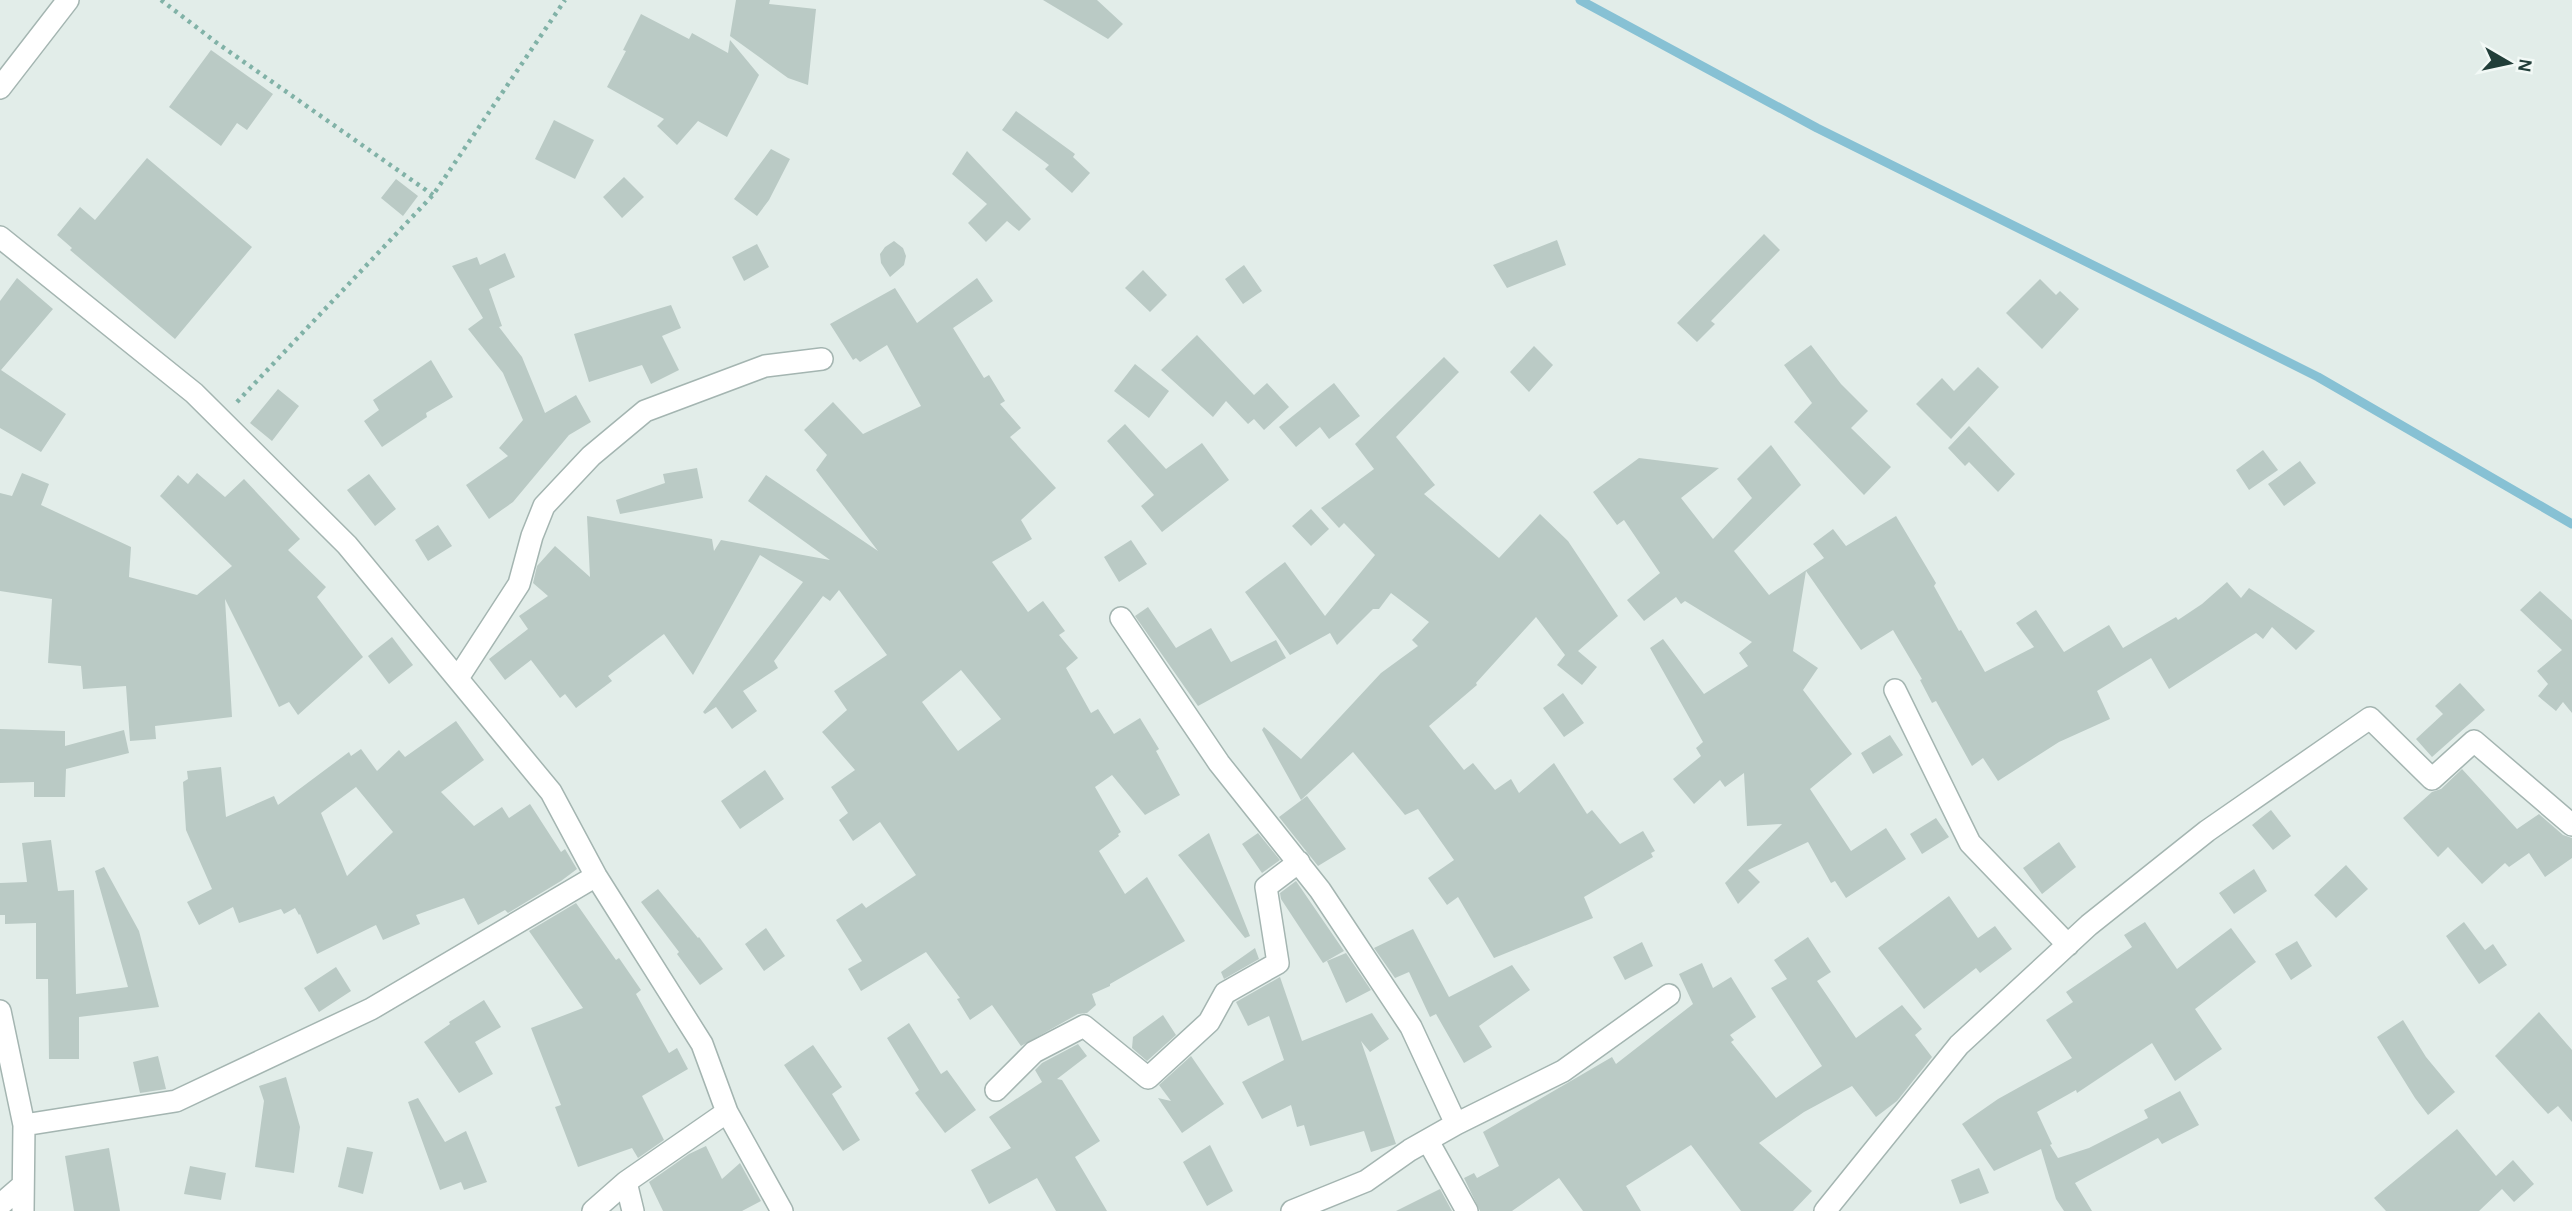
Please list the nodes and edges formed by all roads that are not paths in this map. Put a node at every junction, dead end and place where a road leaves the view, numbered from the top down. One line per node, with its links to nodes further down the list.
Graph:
1 (68, 0): 2 (street)
2 (0, 89)
3 (0, 237): 6 (street)
4 (822, 359): 6 (street)
5 (1121, 618): 9 (street)
6 (458, 678): 10 (street)
7 (1895, 690): 11 (street)
8 (2572, 825): 11 (street)
9 (1299, 862): 14 (street); 16 (street)
10 (596, 876): 15 (street); 17 (street)
11 (2068, 945): 28 (street)
12 (1669, 995): 16 (street)
13 (0, 1011): 17 (street)
14 (996, 1090)
15 (727, 1112): 19 (street); 25 (street)
16 (1456, 1124): 18 (street)
17 (24, 1125): 20 (street)
18 (1428, 1141): 26 (street); 27 (street)
19 (626, 1182): 23 (street); 24 (street)
20 (23, 1185): 21 (street); 22 (street)
21 (0, 1205)
22 (23, 1211)
23 (593, 1211)
24 (633, 1211)
25 (782, 1211)
26 (1292, 1211)
27 (1467, 1211)
28 (1825, 1211)

